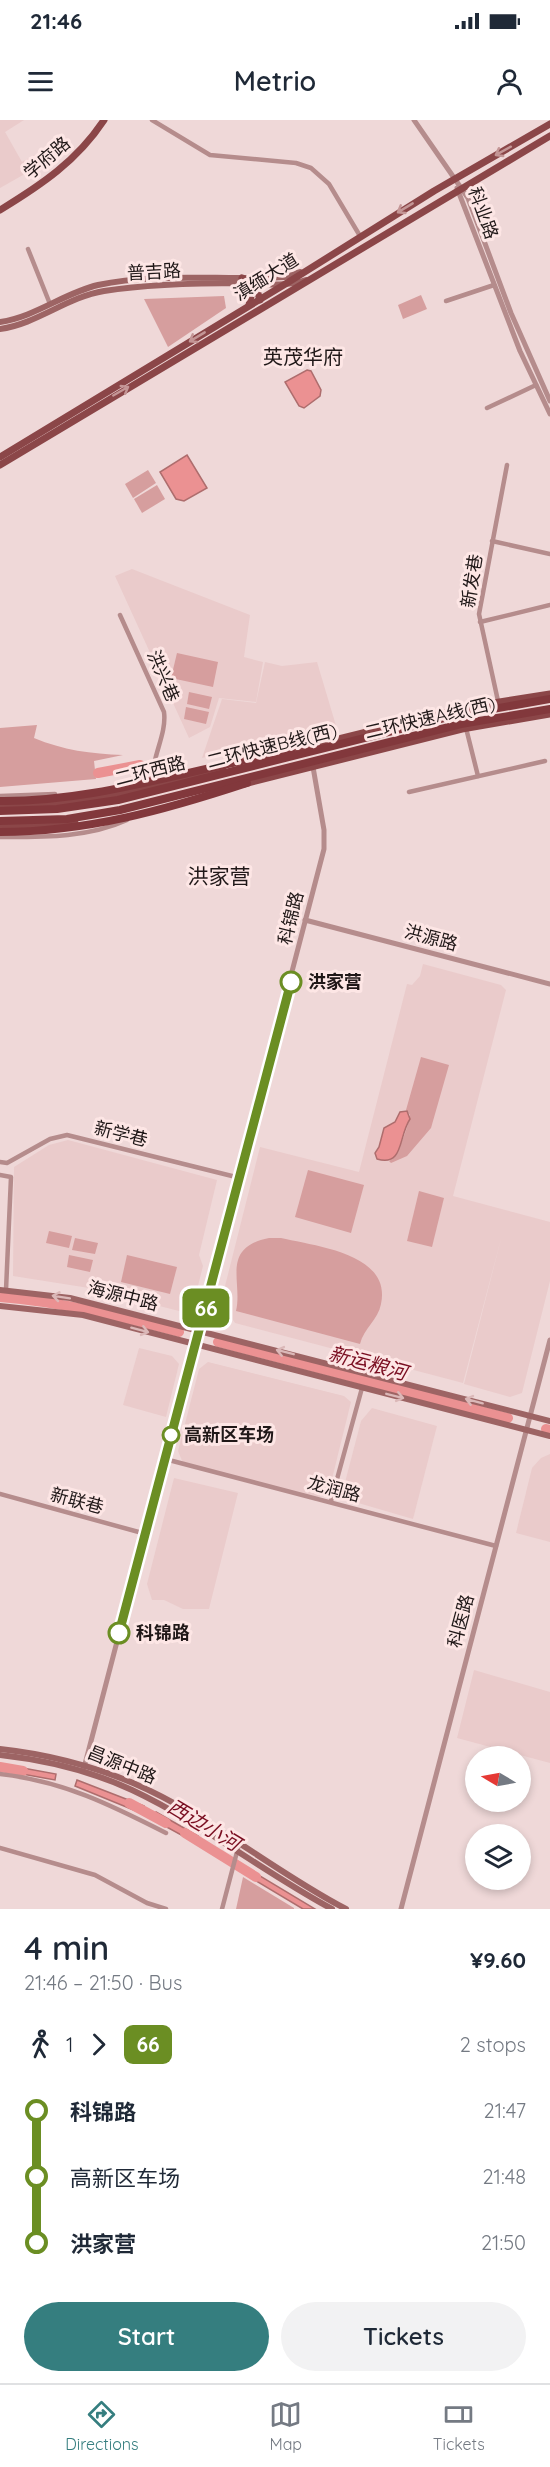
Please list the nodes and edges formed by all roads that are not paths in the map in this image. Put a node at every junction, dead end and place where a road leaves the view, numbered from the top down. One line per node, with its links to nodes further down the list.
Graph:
1 (104, 120): 8 (main road, 学府路)
2 (152, 120): 9 (street)
3 (414, 120): 6 (street, 科业路)
4 (550, 124): 6 (main road, 滇缅大道, one-way to 6)
5 (550, 136): 7 (main road, 滇缅大道)
6 (456, 178): 7 (street, 科业路); 9 (main road, 滇缅大道, one-way to 9)
7 (460, 189): 12 (main road, 滇缅大道); 16 (street, 科业路); 25 (street, 科业路)
8 (0, 210)
9 (360, 236): 11 (main road, 滇缅大道)
10 (28, 249): 19 (street)
11 (310, 267): 13 (main road, 普吉路); 15 (main road, 滇缅大道)
12 (316, 277): 15 (main road); 21 (main road, 滇缅大道)
13 (242, 281): 14 (main road); 19 (main road, 普吉路); 20 (main road); 23 (main road, 普吉路)
14 (255, 284): 15 (main road); 17 (main road)
15 (287, 284): 17 (main road, 滇缅大道)
16 (494, 285): 18 (street); 24 (street, 科业路)
17 (261, 298): 20 (main road, 滇缅大道); 21 (main road)
18 (446, 301)
19 (50, 304): 22 (main road, 普吉路)
20 (247, 307): 28 (main road, 滇缅大道, one-way to 28)
21 (254, 313): 29 (main road, 滇缅大道, one-way to 21)
22 (0, 322)
23 (0, 329)
24 (536, 385): 26 (street); 27 (street, 科业路)
25 (550, 400)
26 (488, 408)
27 (550, 414)
28 (0, 456)
29 (0, 465)
30 (507, 465): 31 (street, 新发巷)
31 (492, 541): 32 (street); 35 (street, 新发巷)
32 (550, 554)
33 (550, 605): 35 (street)
34 (120, 615): 47 (street, 洪兴巷)
35 (480, 622): 37 (street, 新发巷)
36 (550, 696): 37 (main road, 二环西路); 41 (highway, 二环快速B线(西))
37 (498, 701): 45 (main road, 二环西路)
38 (550, 709): 43 (highway, 二环快速A线(西))
39 (550, 714): 40 (main road, 二环西路)
40 (466, 728): 44 (main road, 二环西路); 46 (street)
41 (328, 747): 51 (highway); 54 (highway, 二环快速B线(西))
42 (545, 761): 46 (street)
43 (302, 764): 55 (highway); 56 (highway, 二环快速A线(西))
44 (313, 767): 53 (main road, 二环西路); 60 (street, 科锦路)
45 (203, 774): 47 (street); 48 (main road, 二环西路)
46 (478, 776): 49 (street)
47 (153, 778): 48 (street, 洪兴巷); 50 (street)
48 (154, 786): 52 (main road, 二环西路)
49 (409, 792)
50 (0, 796)
51 (0, 801)
52 (0, 806)
53 (146, 810): 55 (street); 57 (main road, 二环西路)
54 (0, 811)
55 (128, 819): 58 (highway); 59 (street)
56 (0, 821)
57 (0, 826)
58 (0, 832)
59 (0, 837)
60 (305, 920): 61 (street, 洪源路); 64 (street, 科锦路)
61 (550, 984)
62 (2, 1162): 63 (street); 64 (street, 新学巷)
63 (2, 1174): 66 (street)
64 (240, 1178): 69 (street, 科锦路)
65 (0, 1240): 66 (street)
66 (8, 1241): 67 (street)
67 (3, 1290): 69 (main road, 海源中路, one-way to 67)
68 (0, 1306): 71 (main road, 海源中路, one-way to 71)
69 (199, 1330): 71 (street, 科锦路); 73 (main road, 海源中路, one-way to 69)
70 (550, 1340): 73 (street, 科医路)
71 (195, 1345): 72 (main road, 海源中路); 77 (street, 科锦路)
72 (362, 1388): 75 (main road, 海源中路, one-way to 75); 79 (street)
73 (530, 1416): 74 (main road, 海源中路); 75 (street, 科医路)
74 (550, 1421)
75 (527, 1430): 76 (main road, 海源中路); 81 (street, 科医路)
76 (550, 1436)
77 (165, 1458): 79 (street, 龙润路); 80 (street, 科锦路)
78 (0, 1494): 80 (street, 新联巷)
79 (330, 1502): 81 (street, 龙润路)
80 (146, 1534): 84 (street, 科锦路)
81 (496, 1545): 93 (street, 科医路)
82 (0, 1749): 84 (main road, 昌源中路)
83 (0, 1755): 84 (main road, 昌源中路)
84 (83, 1769): 88 (main road, 昌源中路)
85 (0, 1774): 86 (street)
86 (166, 1833)
87 (0, 1848): 89 (street)
88 (238, 1848): 90 (street); 91 (main road, 昌源中路); 92 (main road, 昌源中路)
89 (166, 1909)
90 (222, 1909)
91 (332, 1909)
92 (346, 1909)
93 (401, 1909)

